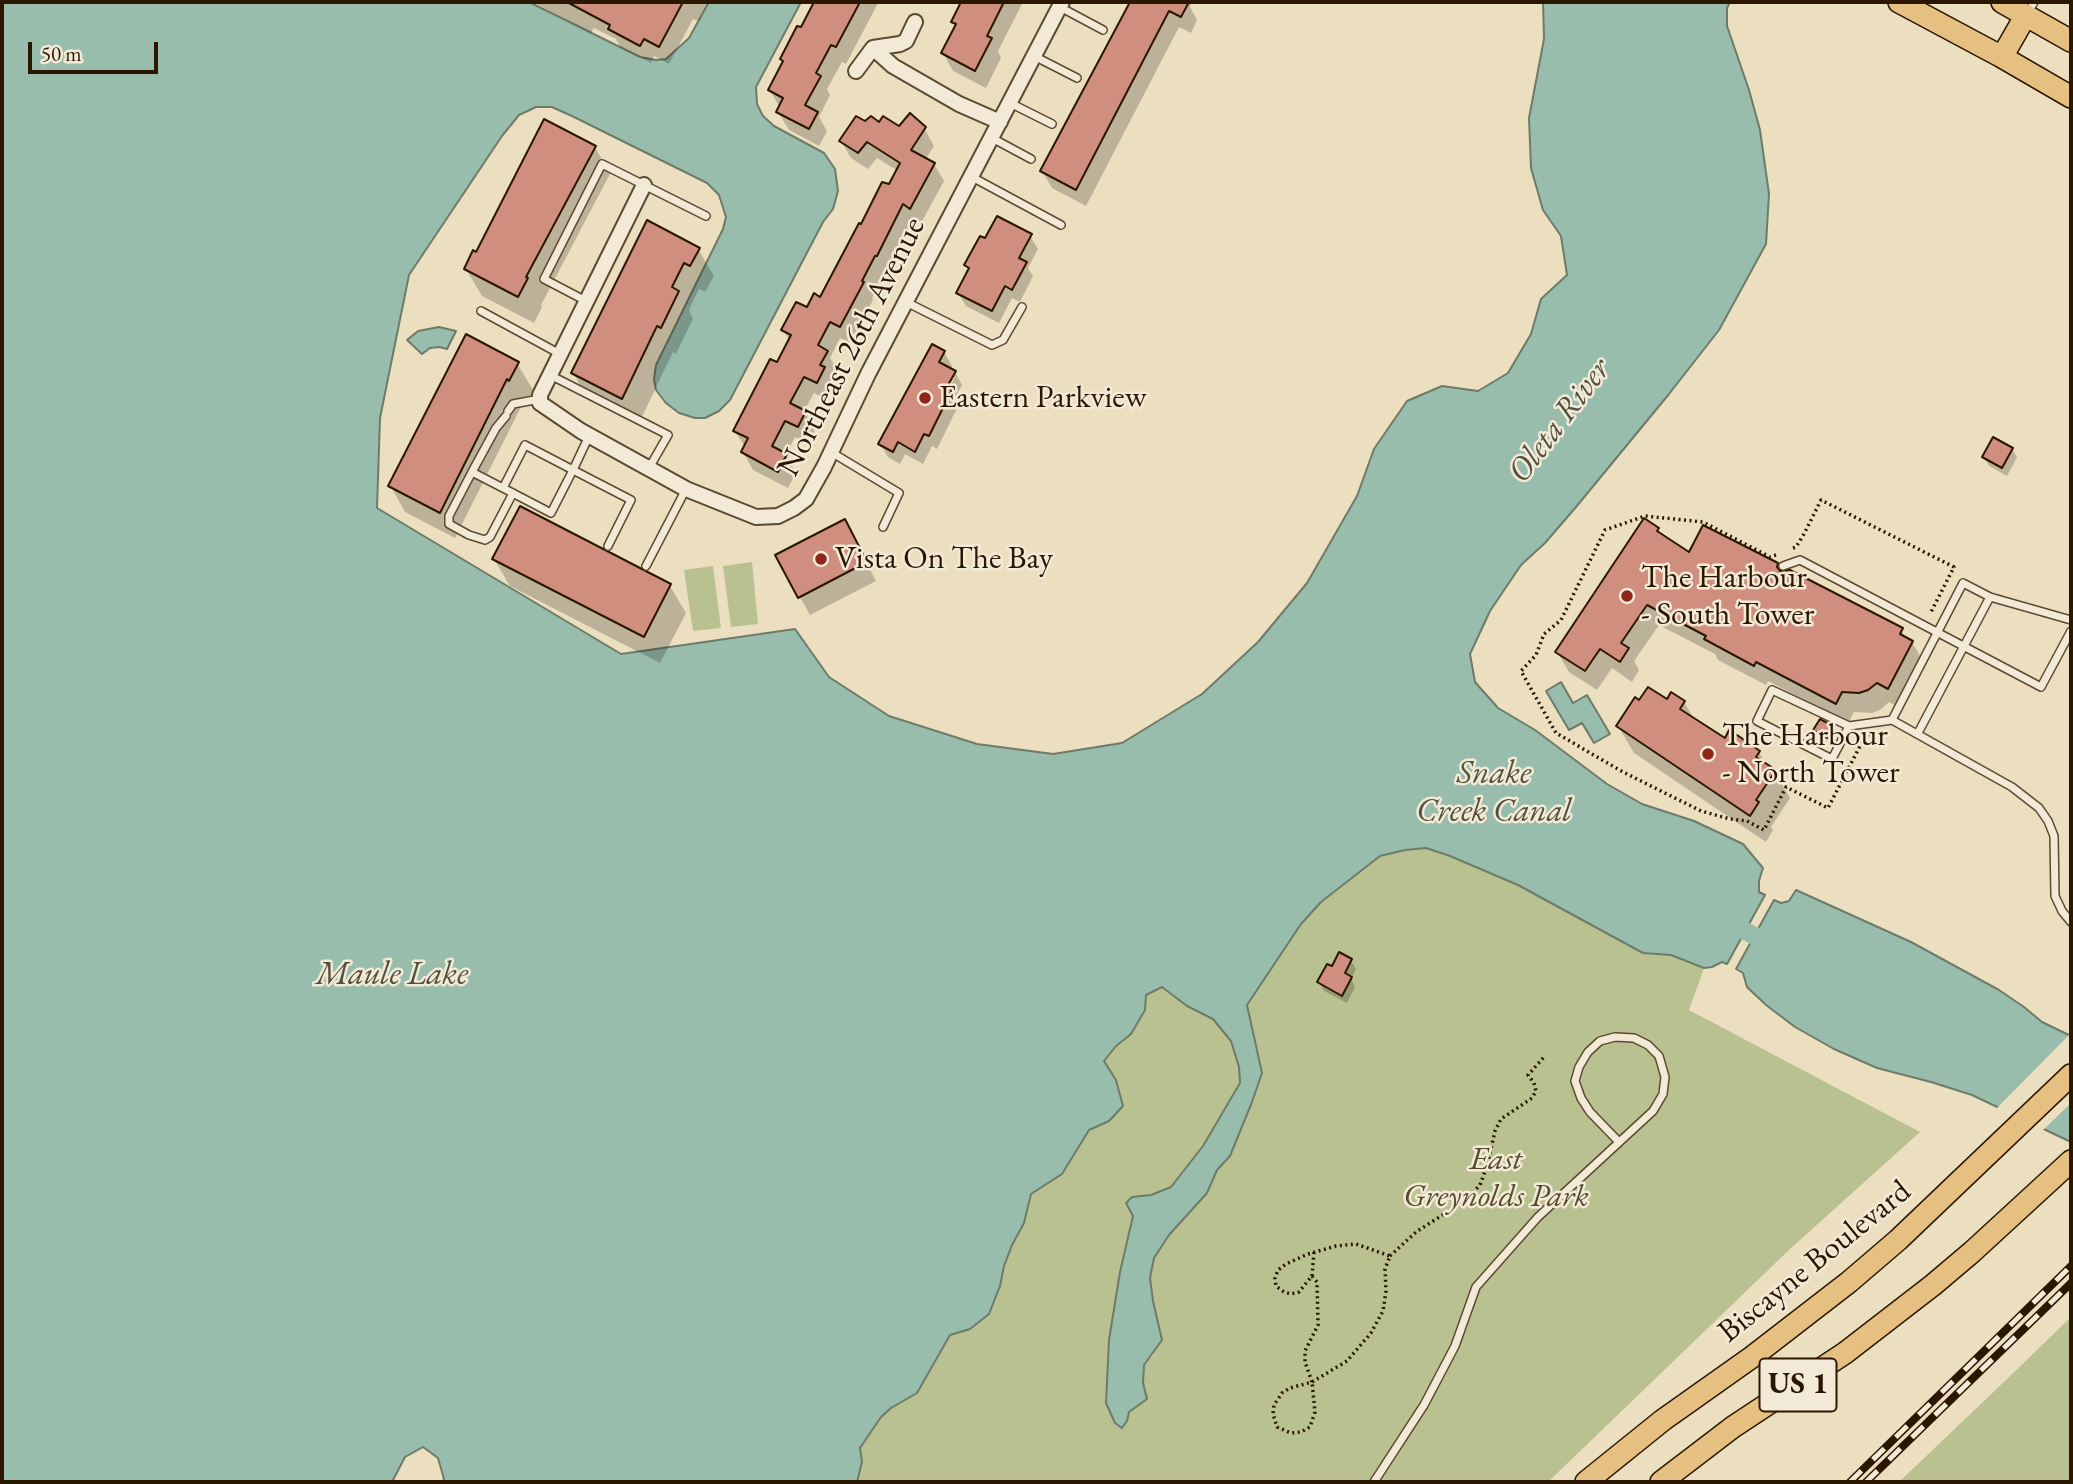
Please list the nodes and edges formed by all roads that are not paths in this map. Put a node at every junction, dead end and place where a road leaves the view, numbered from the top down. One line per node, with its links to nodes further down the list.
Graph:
1 (1899, 2): 10 (main road)
2 (2002, 2): 4 (main road)
3 (1061, 4): 6 (lane); 9 (street, Northeast 26th Avenue)
4 (2030, 8): 7 (main road); 10 (main road)
5 (915, 22): 8 (street)
6 (1103, 30)
7 (2071, 41)
8 (873, 48): 11 (street); 15 (street)
9 (1034, 56): 12 (lane); 14 (street, Northeast 26th Avenue)
10 (2002, 57): 13 (main road)
11 (856, 71)
12 (1077, 78)
13 (2071, 97)
14 (1010, 103): 15 (street, Northeast 26th Avenue); 16 (lane)
15 (1000, 122): 17 (street, Northeast 26th Avenue)
16 (1052, 124)
17 (992, 138): 18 (lane); 19 (street, Northeast 26th Avenue)
18 (1031, 159)
19 (972, 177): 22 (lane); 24 (street, Northeast 26th Avenue)
20 (644, 185): 21 (lane); 23 (street); 23 (lane)
21 (706, 216)
22 (1061, 225)
23 (586, 301): 27 (street)
24 (906, 302): 25 (lane); 31 (street, Northeast 26th Avenue)
25 (1022, 307)
26 (481, 311): 27 (lane)
27 (560, 354): 28 (street)
28 (550, 375): 29 (street); 32 (lane)
29 (540, 399): 30 (street, Northeast 26th Avenue); 34 (lane)
30 (590, 436): 32 (street, Northeast 26th Avenue); 33 (lane)
31 (831, 452): 36 (street, Northeast 26th Avenue); 38 (lane)
32 (649, 468): 36 (street, Northeast 26th Avenue)
33 (573, 470): 35 (lane); 37 (lane); 39 (lane)
34 (472, 472): 35 (lane); 37 (lane)
35 (503, 488): 37 (lane)
36 (687, 489): 40 (lane)
37 (513, 493)
38 (883, 527)
39 (608, 546)
40 (646, 566)
41 (1783, 566): 45 (lane)
42 (1990, 597): 43 (lane); 45 (lane); 46 (lane)
43 (2071, 620)
44 (2071, 631): 46 (lane)
45 (1937, 632): 46 (lane); 47 (lane)
46 (1965, 646): 49 (lane)
47 (1892, 720): 48 (lane); 49 (lane)
48 (1849, 726): 48 (lane)
49 (1918, 733): 50 (lane)
50 (2071, 922)
51 (2071, 1075): 55 (main road, Biscayne Boulevard / US 1)
52 (1619, 1142): 52 (lane); 54 (lane)
53 (2071, 1162): 56 (main road, US 1)
54 (1374, 1482)
55 (1586, 1482)
56 (1661, 1482)

